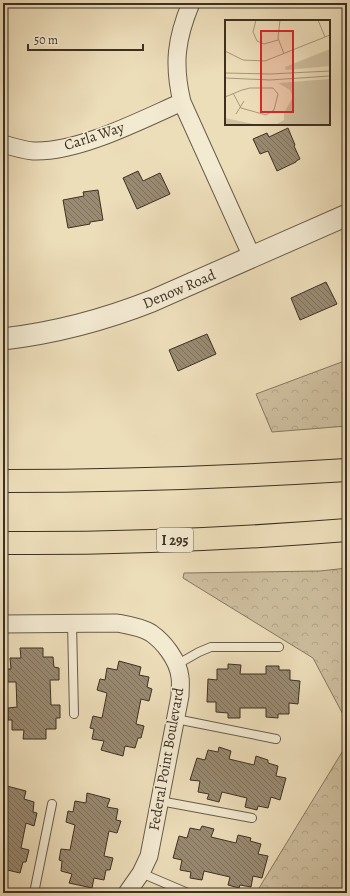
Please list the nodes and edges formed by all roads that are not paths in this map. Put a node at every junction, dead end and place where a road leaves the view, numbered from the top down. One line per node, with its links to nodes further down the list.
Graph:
1 (191, 3): 2 (street)
2 (182, 102): 3 (street, Carla Way); 5 (street)
3 (3, 144)
4 (347, 215): 5 (street, Denow Road)
5 (252, 257): 6 (street, Denow Road)
6 (3, 339)
7 (347, 470): 8 (highway)
8 (3, 480)
9 (347, 530): 10 (highway, I 295)
10 (3, 543)
11 (72, 623): 12 (street, Federal Point Boulevard); 14 (street, Federal Point Boulevard); 15 (lane)
12 (3, 624)
13 (279, 647): 14 (lane)
14 (176, 665): 16 (street, Federal Point Boulevard)
15 (74, 714)
16 (176, 719): 17 (lane); 18 (street, Federal Point Boulevard)
17 (276, 739)
18 (160, 801): 20 (lane); 21 (street, Federal Point Boulevard)
19 (52, 804): 22 (lane)
20 (252, 818)
21 (141, 873): 23 (street, Federal Point Boulevard); 24 (lane)
22 (34, 893)
23 (127, 893)
24 (188, 893)

